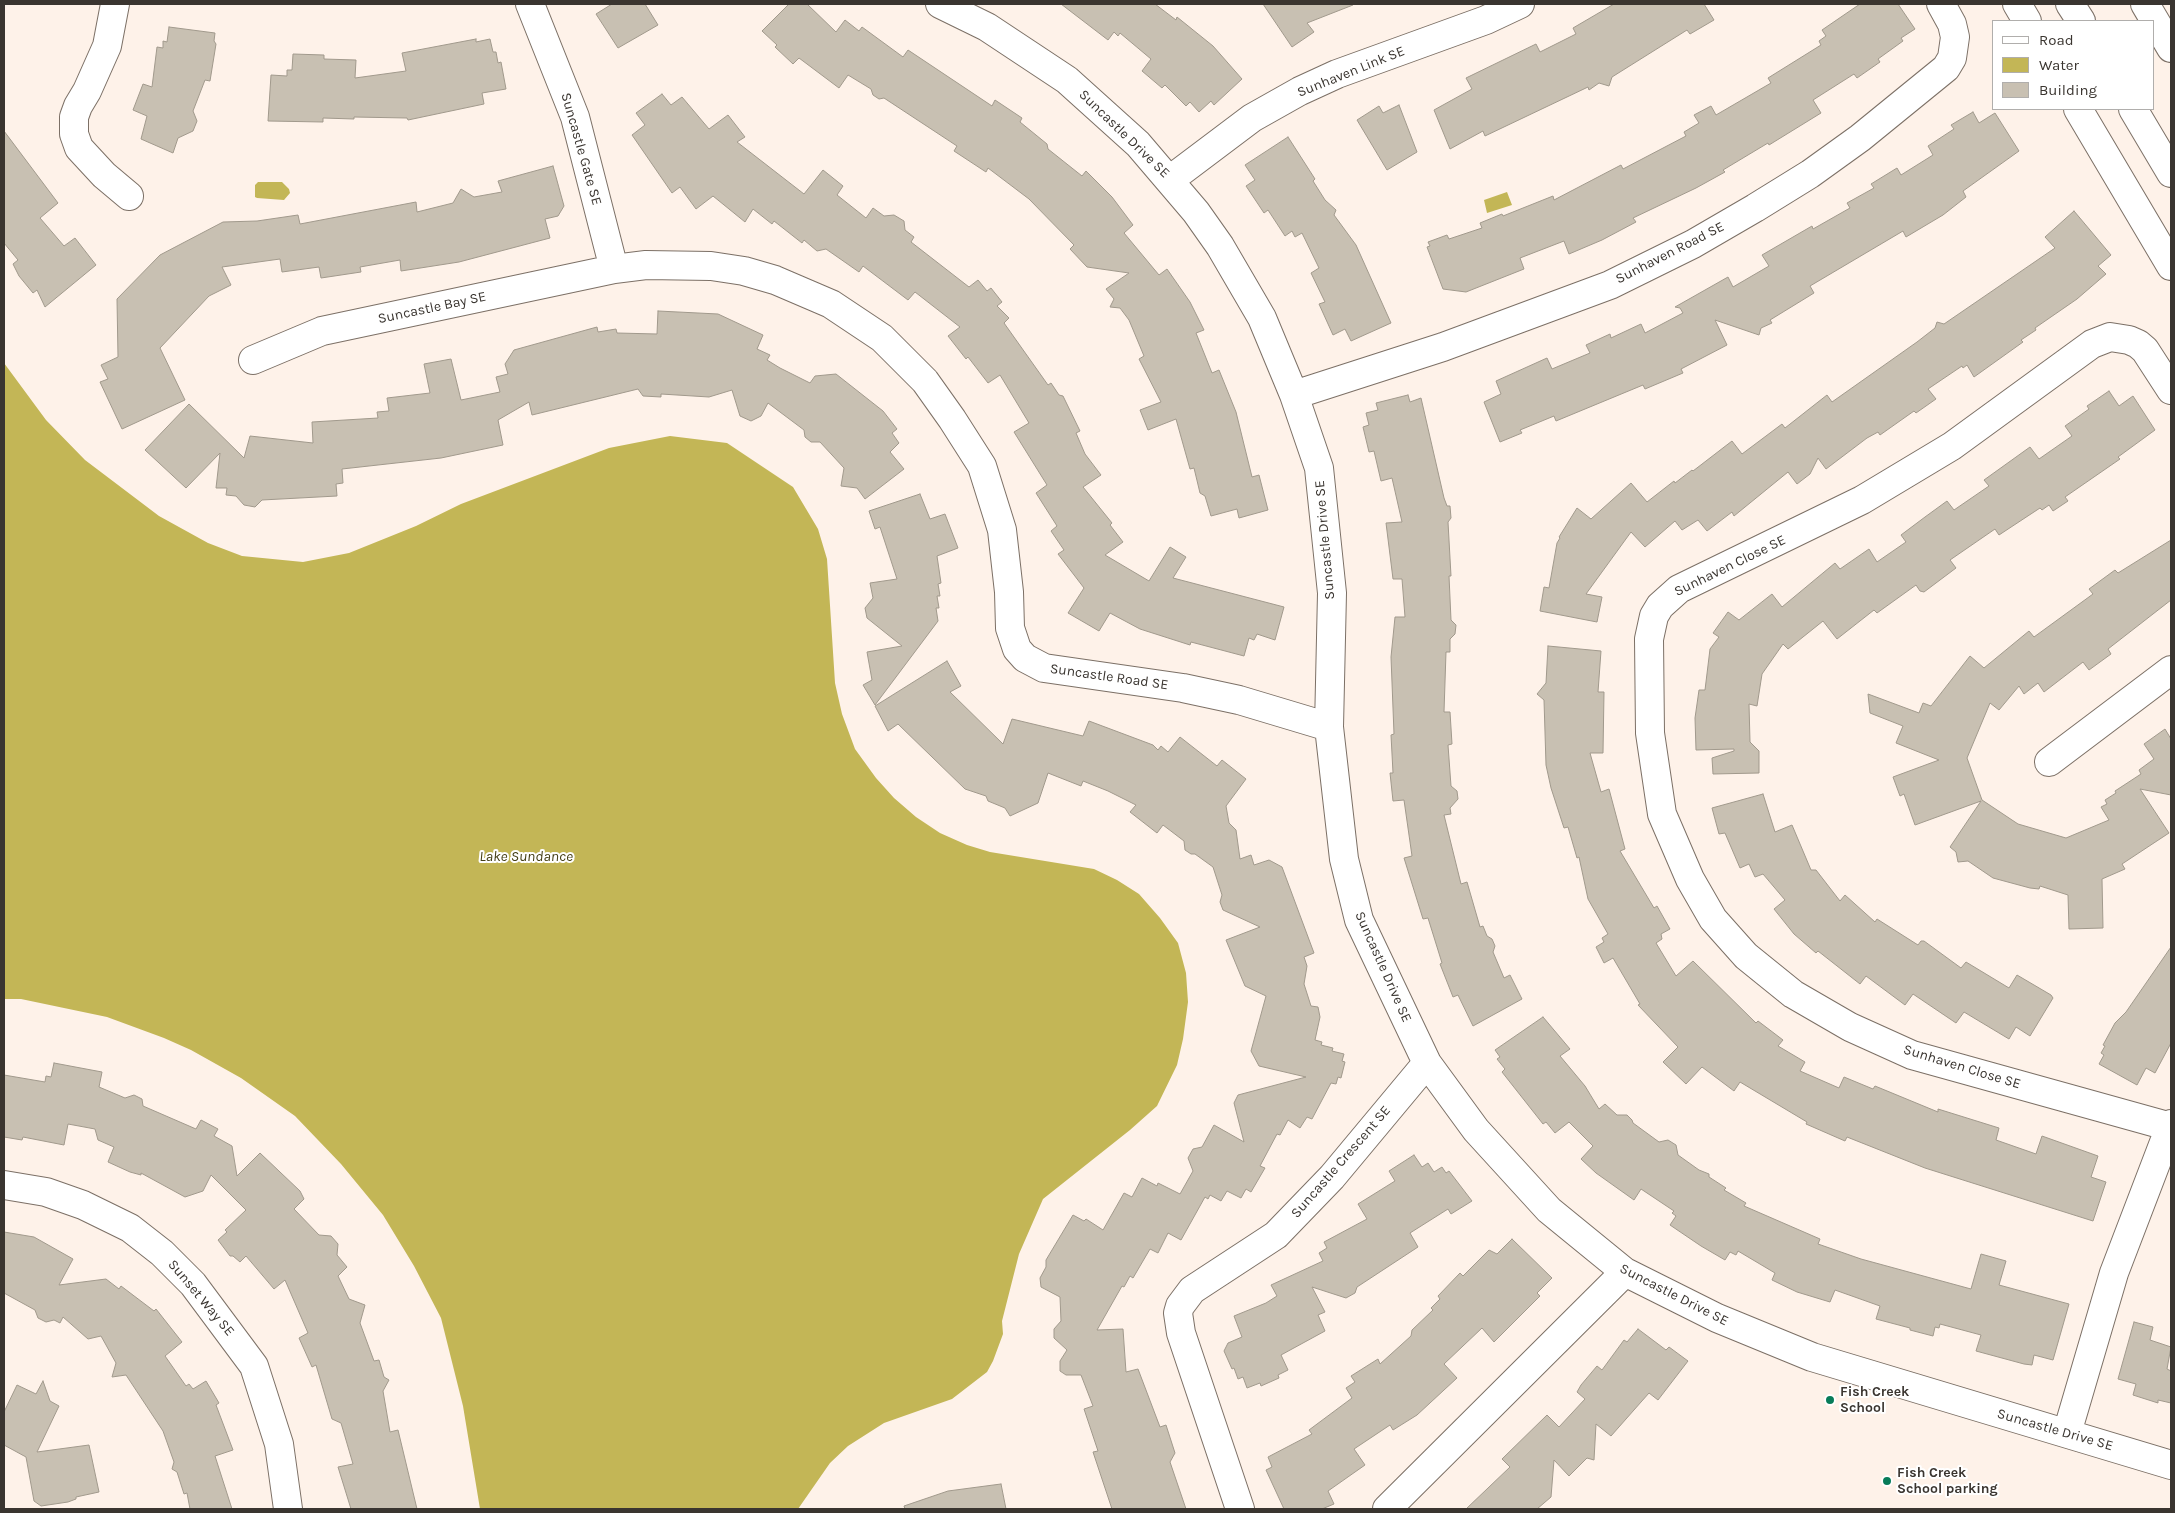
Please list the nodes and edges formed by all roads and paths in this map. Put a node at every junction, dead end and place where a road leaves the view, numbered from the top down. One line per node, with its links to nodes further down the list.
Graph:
1 (114, 4): 18 (street)
2 (530, 4): 20 (street, Suncastle Gate SE)
3 (940, 4): 17 (street, Suncastle Drive SE)
4 (1520, 4): 17 (street, Sunhaven Link SE)
5 (1941, 4): 23 (street, Sunhaven Road SE)
6 (2017, 4): 9 (street)
7 (2070, 4): 10 (street)
8 (2145, 4): 11 (street)
9 (2026, 20)
10 (2080, 20)
11 (2154, 20)
12 (2155, 21): 13 (street)
13 (2171, 48)
14 (2079, 110): 19 (street)
15 (2134, 110): 16 (street)
16 (2171, 173)
17 (1171, 179): 23 (street, Suncastle Drive SE)
18 (130, 196)
19 (2171, 266)
20 (614, 269): 21 (street, Suncastle Bay SE); 25 (street, Suncastle Road SE)
21 (254, 360)
22 (2171, 390): 28 (street, Sunhaven Close SE)
23 (1294, 395): 25 (street, Suncastle Drive SE)
24 (2171, 670): 26 (street)
25 (1329, 727): 27 (street, Suncastle Drive SE)
26 (2049, 762)
27 (1427, 1063): 30 (street, Suncastle Drive SE); 34 (street, Suncastle Crescent SE)
28 (2170, 1126): 31 (street, Sunhaven Close SE)
29 (4, 1184): 33 (street, Sunset Way SE)
30 (1625, 1272): 31 (street, Suncastle Drive SE); 35 (street)
31 (2067, 1433): 32 (street, Suncastle Drive SE)
32 (2171, 1465)
33 (288, 1509)
34 (1240, 1509)
35 (1387, 1509)

